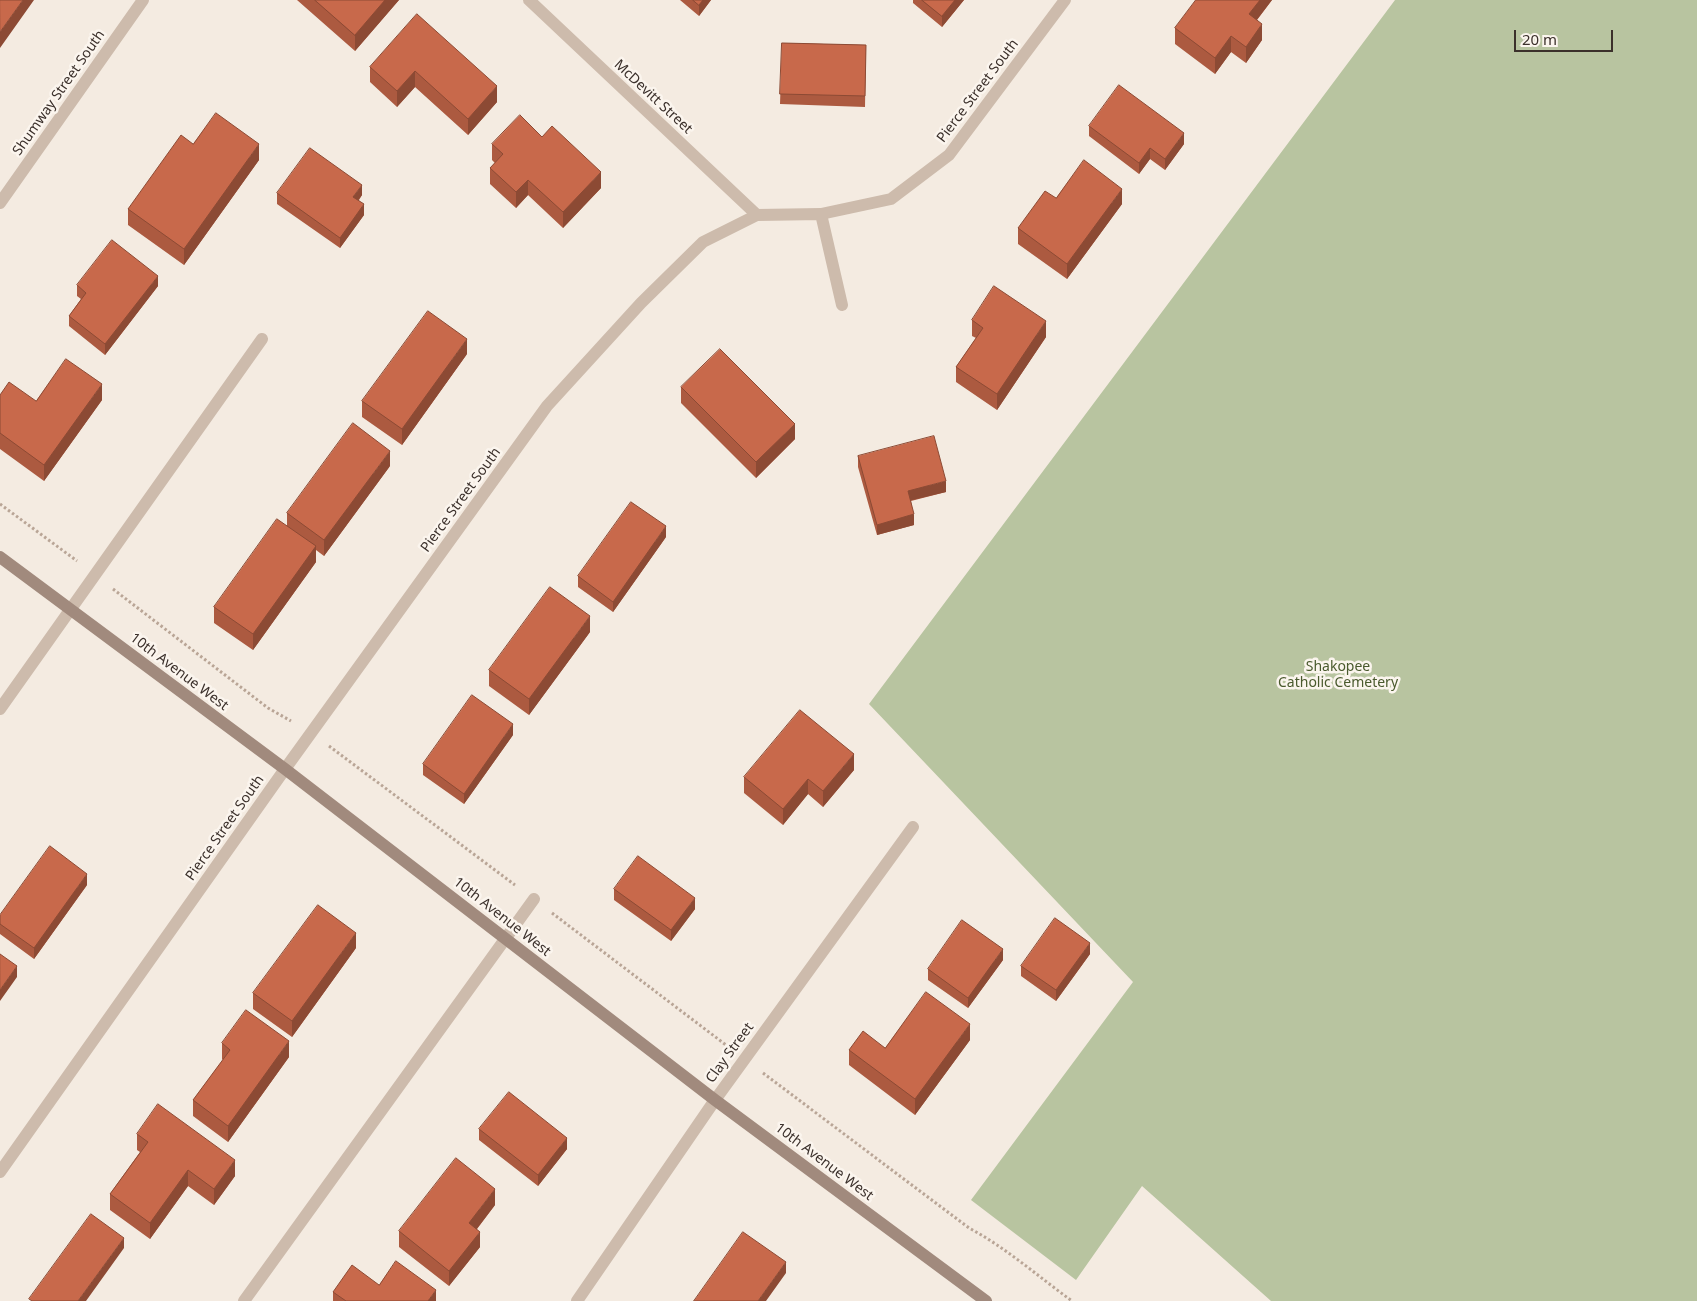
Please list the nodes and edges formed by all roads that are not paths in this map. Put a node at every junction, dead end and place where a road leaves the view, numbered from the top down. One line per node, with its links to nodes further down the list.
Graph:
1 (143, 0): 4 (street, Shumway Street South)
2 (528, 0): 6 (street, McDevitt Street)
3 (1065, 0): 5 (street, Pierce Street South)
4 (0, 203)
5 (821, 214): 6 (street, Pierce Street South); 7 (street)
6 (757, 216): 12 (street, Pierce Street South)
7 (842, 305)
8 (262, 339): 10 (street)
9 (0, 557): 10 (main road, 10th Avenue West)
10 (71, 610): 11 (street); 12 (main road, 10th Avenue West)
11 (0, 709)
12 (285, 769): 15 (main road, 10th Avenue West); 17 (street, Pierce Street South)
13 (913, 827): 16 (street, Clay Street)
14 (534, 899): 15 (street)
15 (504, 939): 16 (main road, 10th Avenue West); 18 (street)
16 (715, 1100): 19 (street, Clay Street); 20 (main road, 10th Avenue West)
17 (0, 1172)
18 (244, 1301)
19 (577, 1301)
20 (986, 1301)

